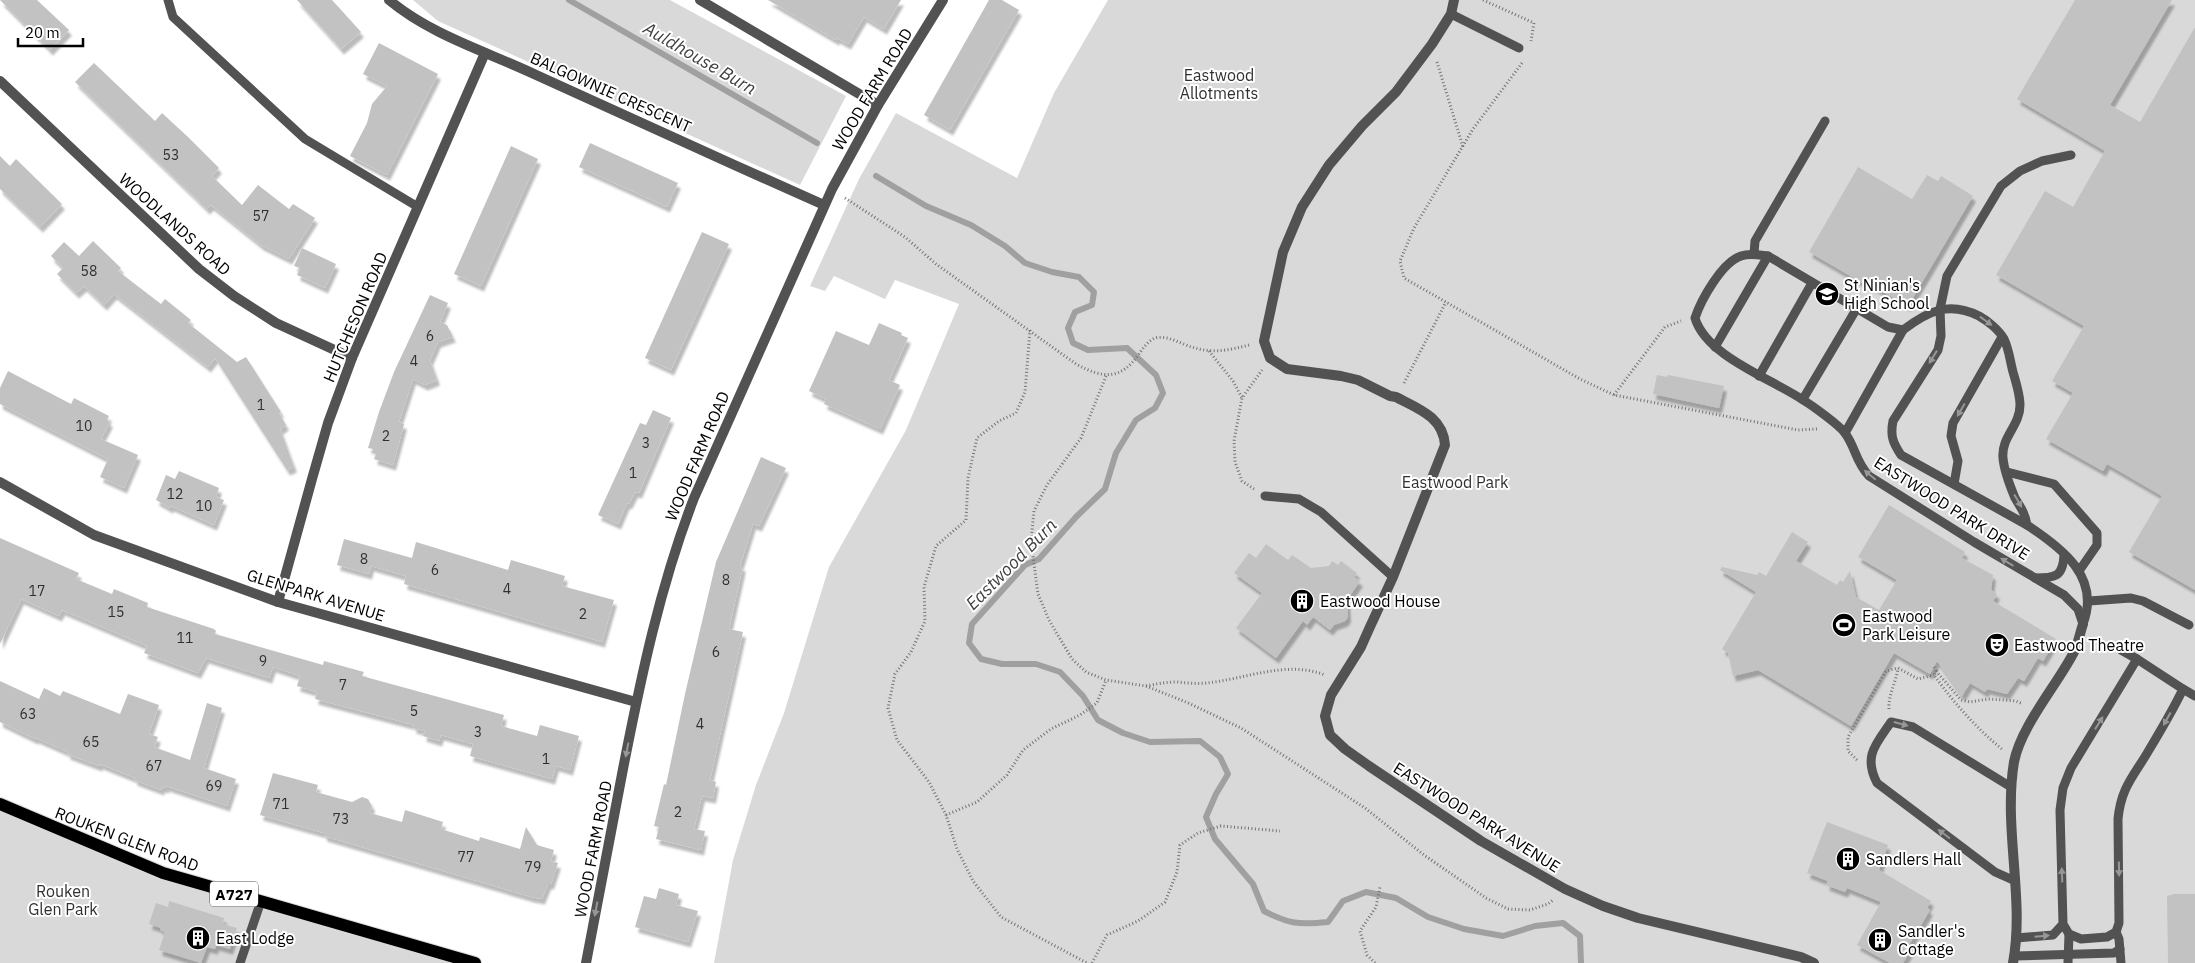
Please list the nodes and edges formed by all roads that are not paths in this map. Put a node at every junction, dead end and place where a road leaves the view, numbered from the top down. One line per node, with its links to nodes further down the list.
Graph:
1 (168, 0): 14 (lane)
2 (389, 0): 8 (street, BALGOWNIE CRESCENT)
3 (700, 0): 10 (street)
4 (943, 0): 10 (street, WOOD FARM ROAD)
5 (1454, 0): 6 (street)
6 (1450, 14): 7 (lane); 34 (street, EASTWOOD PARK AVENUE)
7 (1519, 48)
8 (485, 53): 13 (street, BALGOWNIE CRESCENT); 14 (street, HUTCHESON ROAD)
9 (0, 81): 23 (street, WOODLANDS ROAD)
10 (878, 106): 13 (street, WOOD FARM ROAD)
11 (1825, 121): 15 (lane)
12 (2071, 155): 19 (lane)
13 (824, 205): 44 (street, WOOD FARM ROAD)
14 (418, 207): 23 (street, HUTCHESON ROAD)
15 (1754, 254): 16 (lane); 22 (lane)
16 (1768, 256): 17 (lane); 22 (lane)
17 (1812, 283): 18 (lane); 24 (lane)
18 (1858, 308): 20 (lane); 25 (lane)
19 (1940, 309): 20 (lane, EASTWOOD PARK DRIVE); 21 (lane, EASTWOOD PARK DRIVE, one-way to 21); 29 (lane, one-way to 29)
20 (1903, 330): 26 (lane, EASTWOOD PARK DRIVE)
21 (2002, 337): 27 (lane, EASTWOOD PARK DRIVE); 29 (lane, one-way to 29)
22 (1715, 347): 24 (lane)
23 (352, 358): 37 (street, HUTCHESON ROAD)
24 (1759, 376): 25 (lane)
25 (1803, 400): 26 (lane)
26 (1845, 433): 35 (lane, EASTWOOD PARK DRIVE, one-way to 26)
27 (2007, 472): 31 (lane, EASTWOOD PARK DRIVE, one-way to 31); 33 (lane)
28 (0, 482): 37 (street, GLENPARK AVENUE)
29 (1954, 484): 31 (lane)
30 (1265, 496): 34 (lane)
31 (2027, 525): 32 (lane, EASTWOOD PARK DRIVE)
32 (2064, 555): 33 (lane, EASTWOOD PARK DRIVE); 35 (lane, EASTWOOD PARK DRIVE)
33 (2080, 571): 36 (lane, EASTWOOD PARK DRIVE)
34 (1393, 577): 59 (street, EASTWOOD PARK AVENUE)
35 (2035, 578): 38 (lane, EASTWOOD PARK DRIVE)
36 (2089, 601): 38 (lane, EASTWOOD PARK DRIVE); 39 (lane)
37 (278, 602): 44 (street, GLENPARK AVENUE)
38 (2083, 624): 45 (street, EASTWOOD PARK DRIVE)
39 (2189, 625)
40 (2121, 650): 41 (lane)
41 (2137, 659): 42 (lane); 49 (lane, one-way to 41)
42 (2183, 689): 43 (lane); 50 (lane, one-way to 50)
43 (2195, 696)
44 (636, 702): 58 (street, WOOD FARM ROAD, one-way to 58)
45 (2012, 787): 47 (street, EASTWOOD PARK DRIVE); 47 (lane, one-way to 45)
46 (0, 804): 48 (main road, ROUKEN GLEN ROAD / A727)
47 (2014, 880): 52 (street, EASTWOOD PARK DRIVE)
48 (261, 901): 56 (lane); 57 (main road, ROUKEN GLEN ROAD / A727)
49 (2063, 924): 51 (lane); 52 (lane, one-way to 49)
50 (2116, 932): 51 (lane); 53 (lane)
51 (2070, 934): 55 (lane)
52 (2016, 938): 54 (street, EASTWOOD PARK DRIVE)
53 (2120, 949): 55 (lane); 60 (lane)
54 (2013, 959): 55 (lane)
55 (2068, 959)
56 (240, 963)
57 (475, 963)
58 (586, 963)
59 (1814, 963)
60 (2120, 963)

